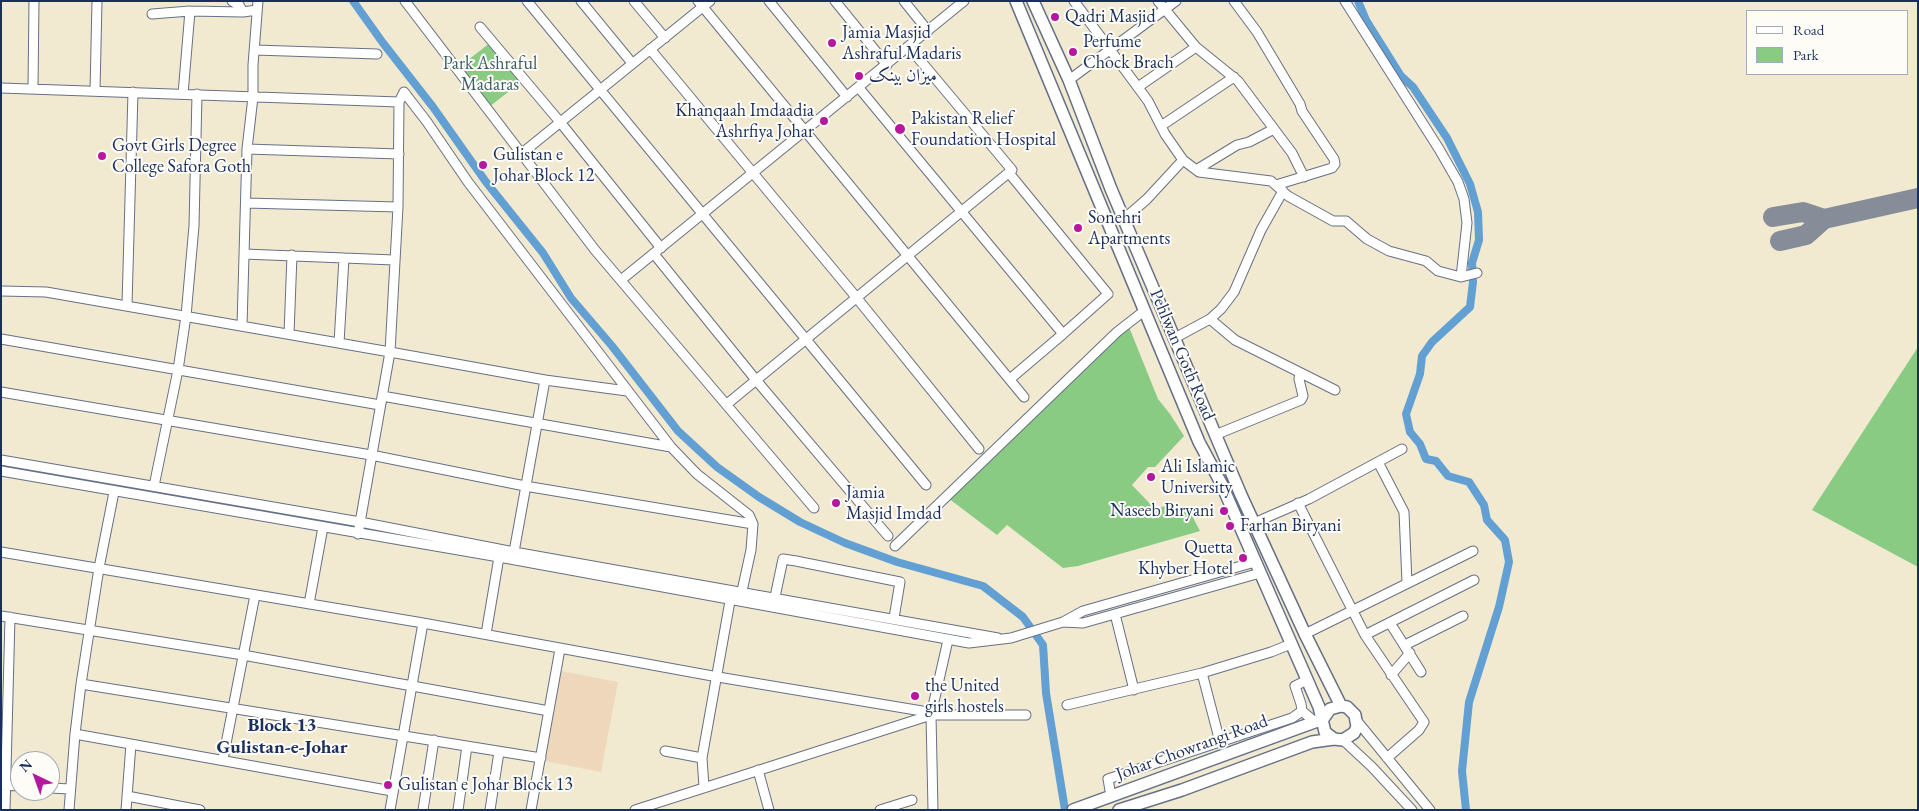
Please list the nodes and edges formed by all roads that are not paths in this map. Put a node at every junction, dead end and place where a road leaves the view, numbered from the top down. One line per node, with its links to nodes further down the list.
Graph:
1 (34, 1): 41 (street)
2 (97, 1): 43 (street)
3 (232, 1): 23 (street)
4 (405, 1): 56 (street)
5 (527, 1): 42 (street)
6 (581, 1): 34 (street)
7 (634, 1): 27 (street)
8 (769, 1): 48 (street)
9 (835, 1): 35 (street)
10 (904, 1): 26 (street)
11 (964, 1): 26 (street)
12 (1016, 1): 80 (main road, Pehlwan Goth Road)
13 (1033, 1): 37 (main road, Pehlwan Goth Road)
14 (1074, 1): 30 (street)
15 (1158, 1): 21 (street)
16 (1176, 1): 21 (street)
17 (1234, 1): 61 (street)
18 (1345, 1): 75 (street)
19 (704, 3): 27 (street); 53 (street)
20 (258, 6): 23 (street); 31 (street)
21 (1164, 9): 29 (street); 30 (street)
22 (190, 10): 23 (street); 24 (street); 45 (street)
23 (242, 12)
24 (152, 14)
25 (480, 27): 50 (street)
26 (928, 31): 28 (street)
27 (665, 38): 32 (street)
28 (909, 47): 35 (street); 60 (street)
29 (1196, 47): 36 (street); 38 (street)
30 (1110, 49): 37 (street); 38 (street)
31 (255, 50): 33 (street); 47 (street)
32 (650, 50): 34 (street); 59 (street)
33 (377, 54)
34 (632, 64): 42 (street)
35 (887, 65): 40 (street)
36 (1234, 78): 51 (street); 52 (street)
37 (1068, 80): 67 (main road, Pehlwan Goth Road)
38 (1138, 87): 51 (street)
39 (1, 88): 41 (street)
40 (859, 88): 48 (street); 65 (street)
41 (33, 89): 43 (street)
42 (600, 90): 50 (street); 66 (street)
43 (95, 91): 44 (street)
44 (134, 92): 45 (street); 79 (street)
45 (183, 94): 46 (street)
46 (197, 94): 47 (street); 81 (street)
47 (253, 97): 49 (street); 54 (street)
48 (847, 98): 53 (street)
49 (399, 102): 55 (street); 97 (street)
50 (560, 122): 56 (street); 68 (street)
51 (1161, 126): 57 (street)
52 (1274, 129): 58 (street); 61 (street)
53 (806, 131): 59 (street); 70 (street)
54 (247, 150): 55 (street); 63 (street)
55 (399, 154): 64 (street)
56 (521, 154): 76 (street)
57 (1182, 160): 58 (street); 67 (street)
58 (1196, 170): 62 (street)
59 (754, 173): 66 (street); 78 (street)
60 (1009, 173): 65 (street); 85 (street)
61 (1304, 177): 62 (street)
62 (1280, 188): 75 (street); 82 (street)
63 (246, 203): 64 (street); 69 (street)
64 (398, 207): 73 (street)
65 (961, 212): 70 (street); 85 (street)
66 (703, 214): 68 (street); 87 (street)
67 (1124, 219): 88 (main road, Pehlwan Goth Road)
68 (658, 251): 76 (street); 95 (street)
69 (244, 254): 71 (street); 83 (street)
70 (909, 255): 78 (street); 93 (street)
71 (292, 256): 72 (street); 84 (street)
72 (344, 258): 73 (street); 89 (street)
73 (394, 260): 90 (street)
74 (1477, 273): 75 (street)
75 (1464, 276)
76 (621, 280): 101 (street)
77 (1, 291): 79 (street)
78 (856, 297): 87 (street); 107 (street)
79 (128, 306): 81 (street)
80 (1144, 311): 117 (main road, Pehlwan Goth Road); 129 (street)
81 (186, 316): 83 (street); 91 (street)
82 (1210, 319): 88 (street); 92 (street)
83 (242, 326): 84 (street)
84 (289, 334): 89 (street)
85 (1064, 334): 93 (street)
86 (1, 339): 91 (street)
87 (806, 339): 95 (street); 113 (street)
88 (1173, 339): 105 (main road, Pehlwan Goth Road)
89 (339, 343): 90 (street)
90 (390, 352): 94 (street); 99 (street)
91 (178, 370): 102 (street); 103 (street)
92 (1300, 373): 96 (street); 105 (street)
93 (1010, 379): 100 (street)
94 (545, 380): 97 (street); 104 (street)
95 (756, 380): 101 (street); 128 (street)
96 (1334, 390)
97 (627, 391): 106 (street)
98 (1, 392): 103 (street)
99 (382, 396): 102 (street); 104 (street)
100 (1024, 397)
101 (727, 404): 122 (street)
102 (380, 405): 109 (street)
103 (167, 420): 109 (street); 114 (street)
104 (536, 422): 106 (street); 115 (street)
105 (1215, 436): 116 (main road, Pehlwan Goth Road)
106 (671, 447): 125 (street)
107 (979, 449)
108 (1402, 449): 111 (street)
109 (371, 456): 115 (street); 123 (street)
110 (1, 460): 114 (street)
111 (1378, 462): 120 (street); 139 (street)
112 (1, 472): 118 (street)
113 (926, 485)
114 (154, 486): 119 (street)
115 (525, 486): 125 (street); 132 (street)
116 (1237, 486): 117 (main road); 124 (main road, Pehlwan Goth Road)
117 (1224, 491): 134 (main road, Pehlwan Goth Road)
118 (114, 492): 121 (street); 136 (street)
119 (193, 494): 121 (street); 123 (street)
120 (1298, 503): 124 (street); 145 (street)
121 (192, 505): 126 (street)
122 (814, 508)
123 (360, 522): 127 (street); 132 (street)
124 (1254, 523): 155 (main road, Pehlwan Goth Road)
125 (753, 524): 140 (street)
126 (323, 527): 127 (street); 144 (street)
127 (358, 534): 133 (street)
128 (888, 536)
129 (896, 546)
130 (1473, 551): 139 (street)
131 (1, 552): 136 (street)
132 (514, 552): 135 (street)
133 (499, 558): 135 (street); 154 (street)
134 (1255, 562): 137 (main road, Pehlwan Goth Road); 150 (street)
135 (559, 564): 140 (street); 143 (street)
136 (99, 568): 141 (street); 153 (street)
137 (1260, 574): 146 (street); 159 (main road, Pehlwan Goth Road)
138 (1474, 580): 152 (street)
139 (1407, 584): 145 (street)
140 (742, 592): 142 (street)
141 (255, 595): 144 (street); 162 (street)
142 (775, 597): 149 (street); 149 (street)
143 (730, 601): 158 (street); 166 (street)
144 (309, 604): 151 (street)
145 (1352, 611): 155 (street); 156 (street)
146 (1115, 614): 150 (street); 170 (street)
147 (6, 616): 153 (street); 194 (street)
148 (1463, 616): 161 (street)
149 (894, 618): 157 (street)
150 (1063, 622): 157 (street)
151 (422, 623): 154 (street); 169 (street)
152 (1390, 623): 156 (street); 161 (street)
153 (89, 629): 162 (street); 168 (street)
154 (486, 634): 160 (street)
155 (1305, 634): 172 (main road, Pehlwan Goth Road)
156 (1365, 635): 165 (street)
157 (1007, 639): 158 (street)
158 (948, 640): 176 (street)
159 (1291, 644): 164 (street); 167 (main road, Pehlwan Goth Road)
160 (560, 649): 166 (street); 174 (street)
161 (1407, 649): 163 (street); 165 (street)
162 (243, 654): 169 (street); 173 (street)
163 (1421, 672)
164 (1202, 673): 170 (street); 184 (street)
165 (1391, 675): 191 (street)
166 (718, 677): 176 (street); 190 (street)
167 (1307, 680): 175 (street); 178 (main road, Pehlwan Goth Road)
168 (81, 684): 173 (street); 180 (street)
169 (411, 687): 174 (street); 181 (street)
170 (1134, 690): 171 (street)
171 (1067, 705)
172 (1341, 706): 178 (main road); 179 (main road)
173 (232, 710): 181 (street); 192 (street)
174 (549, 711): 189 (street)
175 (1302, 711): 178 (street); 184 (street)
176 (931, 715): 177 (street); 193 (street); 216 (street)
177 (1026, 715)
178 (1319, 721): 182 (main road); 200 (main road, Johar Chowrangi Road)
179 (1357, 721): 182 (main road); 191 (street)
180 (75, 734): 185 (street); 197 (street)
181 (402, 735): 183 (street); 198 (street)
182 (1339, 739): 217 (main road, Johar Chowrangi Road); 218 (street)
183 (434, 740): 186 (street); 209 (street)
184 (1220, 742): 200 (street)
185 (131, 744): 192 (street); 199 (street)
186 (467, 746): 188 (street); 210 (street)
187 (665, 751): 190 (street)
188 (499, 752): 189 (street); 211 (street)
189 (541, 758): 212 (street)
190 (702, 758): 195 (street)
191 (1387, 758): 219 (street)
192 (223, 759): 198 (street)
193 (758, 770): 195 (street); 214 (street)
194 (3, 785): 204 (street)
195 (704, 787): 213 (street)
196 (60, 788): 197 (street)
197 (70, 789): 205 (street)
198 (392, 791): 208 (street)
199 (127, 796): 202 (street); 206 (street)
200 (1111, 796): 203 (main road, Johar Chowrangi Road)
201 (912, 800): 215 (street)
202 (180, 808): 207 (street)
203 (1076, 809)
204 (5, 810)
205 (69, 810)
206 (126, 810)
207 (200, 810)
208 (390, 810)
209 (424, 810)
210 (458, 810)
211 (490, 810)
212 (530, 810)
213 (635, 810)
214 (769, 810)
215 (880, 810)
216 (933, 810)
217 (1119, 810)
218 (1412, 810)
219 (1430, 810)

